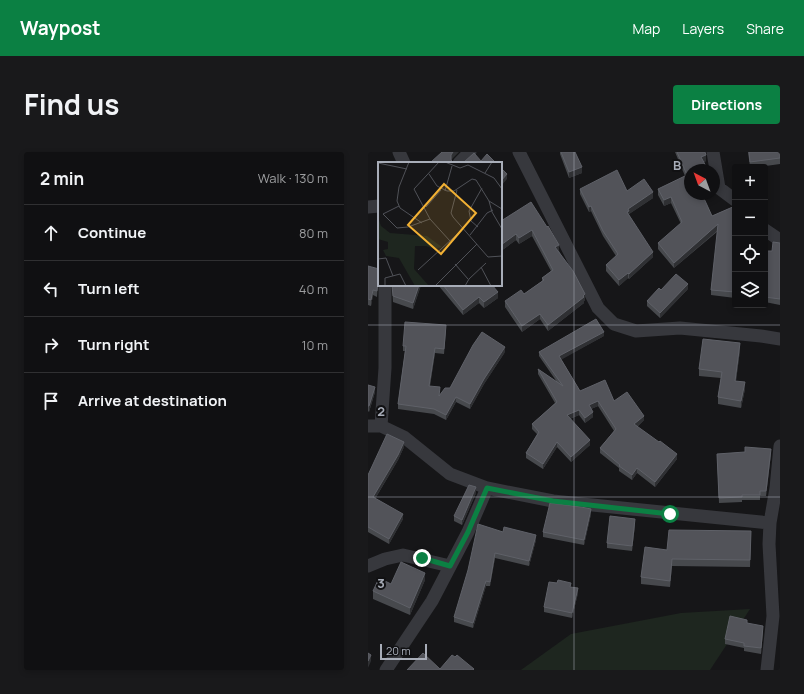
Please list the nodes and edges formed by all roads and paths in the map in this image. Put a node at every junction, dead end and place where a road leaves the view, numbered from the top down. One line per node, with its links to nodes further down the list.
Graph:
1 (399, 152): 5 (street)
2 (470, 152): 6 (street)
3 (519, 152): 13 (street)
4 (713, 152): 7 (street)
5 (404, 162)
6 (460, 162)
7 (732, 198)
8 (378, 206): 9 (street)
9 (368, 208)
10 (768, 232): 11 (street)
11 (780, 240)
12 (385, 286): 14 (street)
13 (780, 339)
14 (374, 426): 16 (street)
15 (780, 446): 17 (street)
16 (487, 488): 17 (street); 19 (street)
17 (770, 523): 21 (street)
18 (368, 566): 19 (street)
19 (450, 566): 20 (street)
20 (386, 670)
21 (767, 670)

